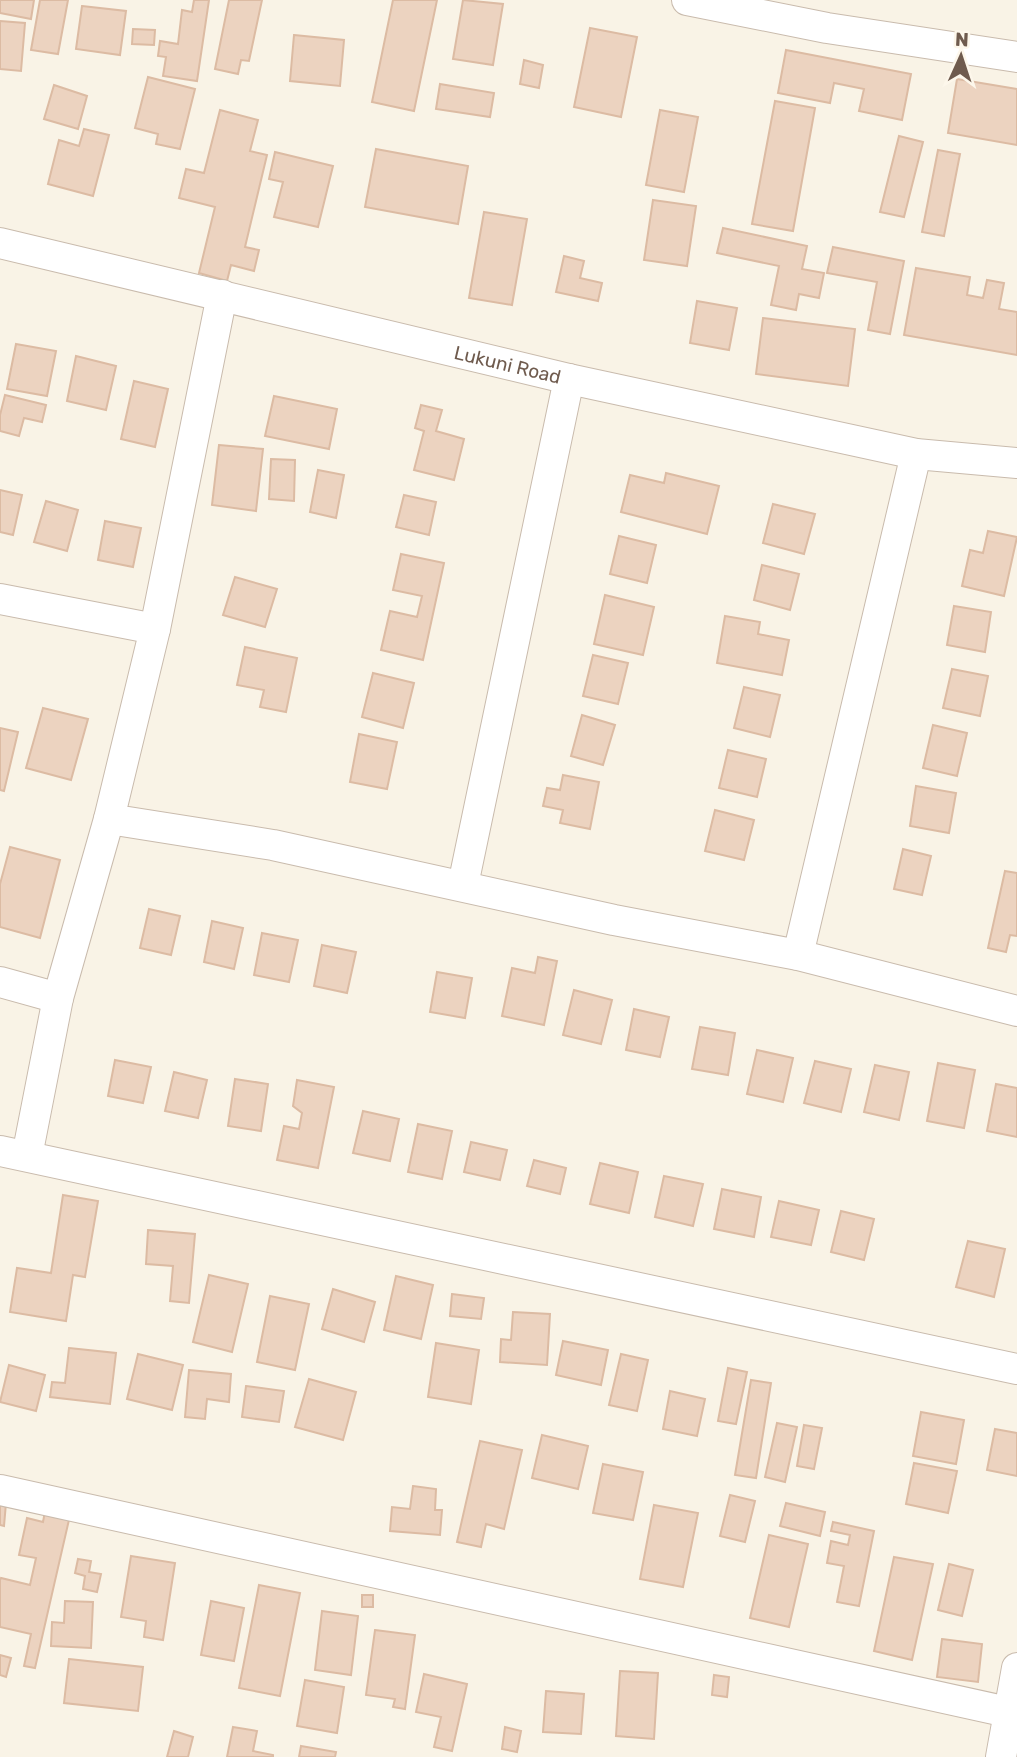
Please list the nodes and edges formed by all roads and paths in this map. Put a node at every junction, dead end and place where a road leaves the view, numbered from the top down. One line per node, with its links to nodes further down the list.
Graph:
1 (687, 0): 2 (street)
2 (1017, 58)
3 (0, 243): 4 (street, Lukuni Road)
4 (222, 295): 5 (street, Lukuni Road); 9 (street)
5 (569, 379): 6 (street, Lukuni Road); 11 (street)
6 (916, 454): 7 (street, Lukuni Road); 12 (street)
7 (1017, 463)
8 (0, 599): 9 (street)
9 (155, 629): 10 (street)
10 (109, 819): 11 (street); 14 (street)
11 (463, 885): 12 (street)
12 (798, 955): 15 (street)
13 (0, 982): 14 (street)
14 (58, 998): 16 (street)
15 (1017, 1011)
16 (13, 1154): 17 (street)
17 (1017, 1369)
18 (0, 1490): 20 (street)
19 (1017, 1668): 20 (street)
20 (1012, 1713): 21 (street)
21 (1001, 1757)

